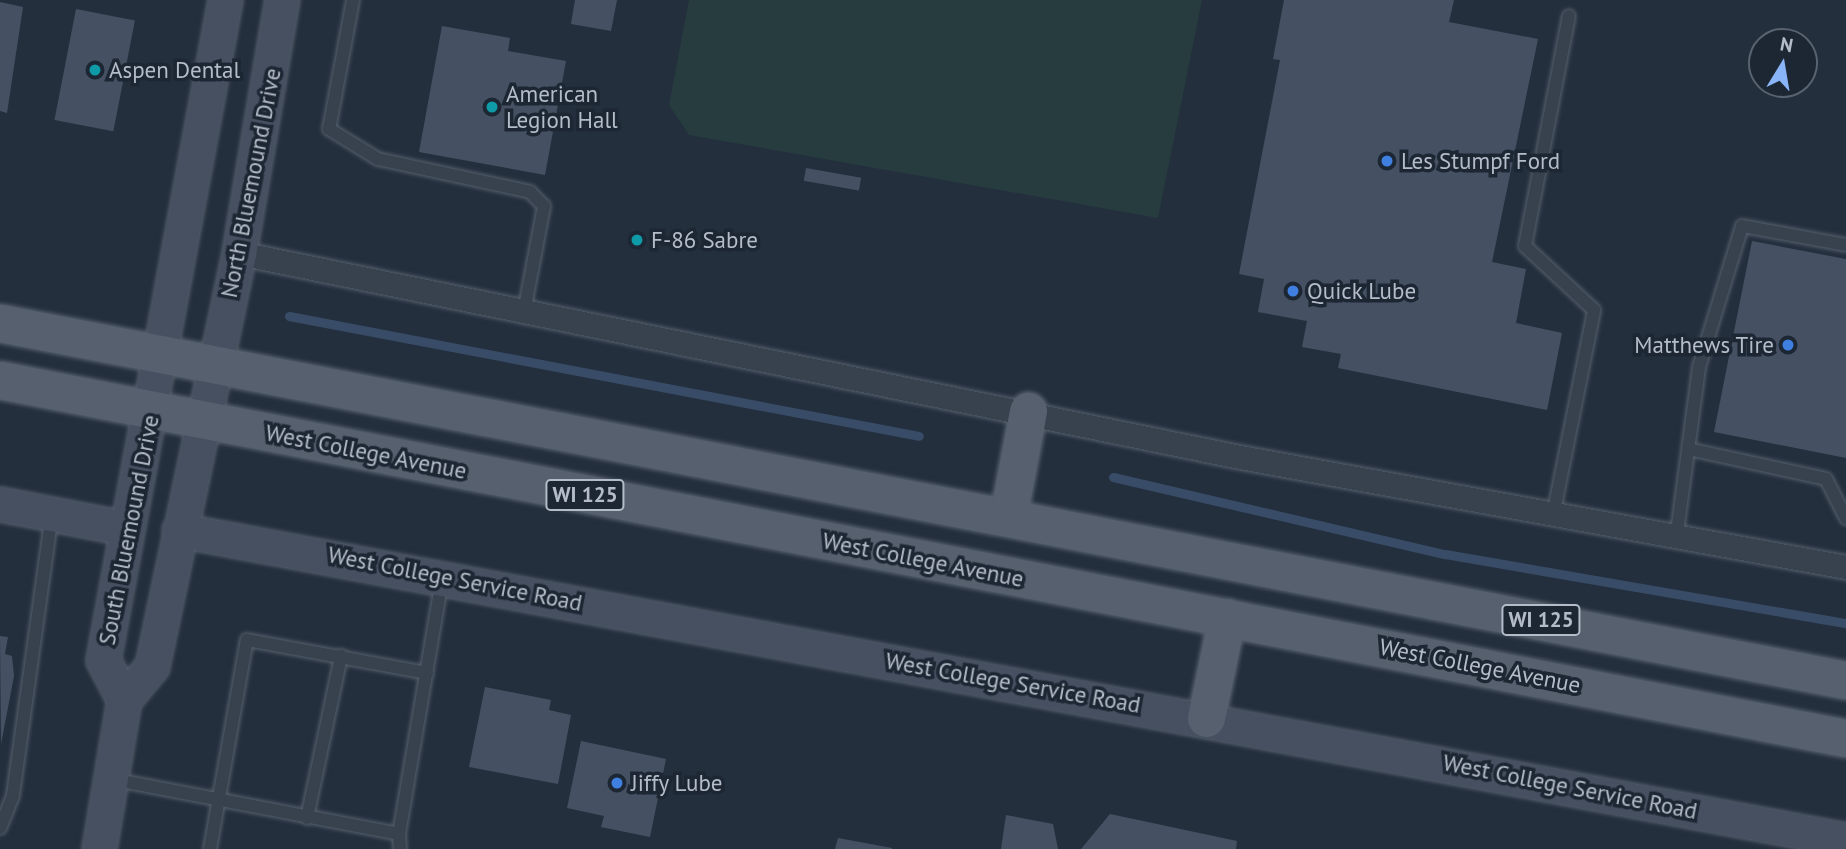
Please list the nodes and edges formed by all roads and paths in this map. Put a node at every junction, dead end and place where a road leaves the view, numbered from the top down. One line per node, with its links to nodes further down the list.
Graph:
1 (225, 0): 9 (street)
2 (353, 0): 7 (lane)
3 (276, 9): 6 (street, North Bluemound Drive)
4 (1569, 16): 18 (lane)
5 (1846, 245): 15 (lane)
6 (239, 253): 7 (street); 10 (street, North Bluemound Drive)
7 (524, 312): 13 (street)
8 (0, 323): 9 (main road, WI 125)
9 (164, 355): 10 (main road, WI 125); 12 (street, South Bluemound Drive)
10 (215, 366): 14 (street); 19 (main road, WI 125)
11 (0, 380): 12 (main road, West College Avenue / WI 125)
12 (153, 409): 14 (main road, West College Avenue / WI 125); 21 (street, South Bluemound Drive)
13 (1028, 411): 18 (street); 19 (main road)
14 (204, 420): 22 (street); 26 (main road, West College Avenue / WI 125)
15 (1693, 450): 20 (lane); 23 (lane)
16 (0, 504): 17 (street)
17 (53, 514): 21 (street); 36 (lane)
18 (1553, 516): 23 (street)
19 (1008, 517): 29 (main road, WI 125)
20 (1846, 517)
21 (125, 528): 30 (street, South Bluemound Drive)
22 (179, 530): 25 (street, West College Service Road); 30 (street)
23 (1676, 540): 24 (street)
24 (1846, 567)
25 (443, 577): 28 (lane); 31 (street, West College Service Road)
26 (1227, 617): 31 (main road); 32 (main road, West College Avenue / WI 125)
27 (341, 656): 28 (lane); 34 (lane); 35 (lane)
28 (427, 673): 37 (lane)
29 (1846, 680)
30 (124, 700): 33 (street)
31 (1206, 718): 38 (street, West College Service Road)
32 (1846, 738)
33 (111, 779): 34 (lane); 39 (street)
34 (219, 800): 35 (lane); 40 (lane)
35 (307, 818): 37 (lane)
36 (0, 828)
37 (399, 834): 41 (lane)
38 (1846, 840)
39 (99, 849)
40 (210, 849)
41 (400, 849)

